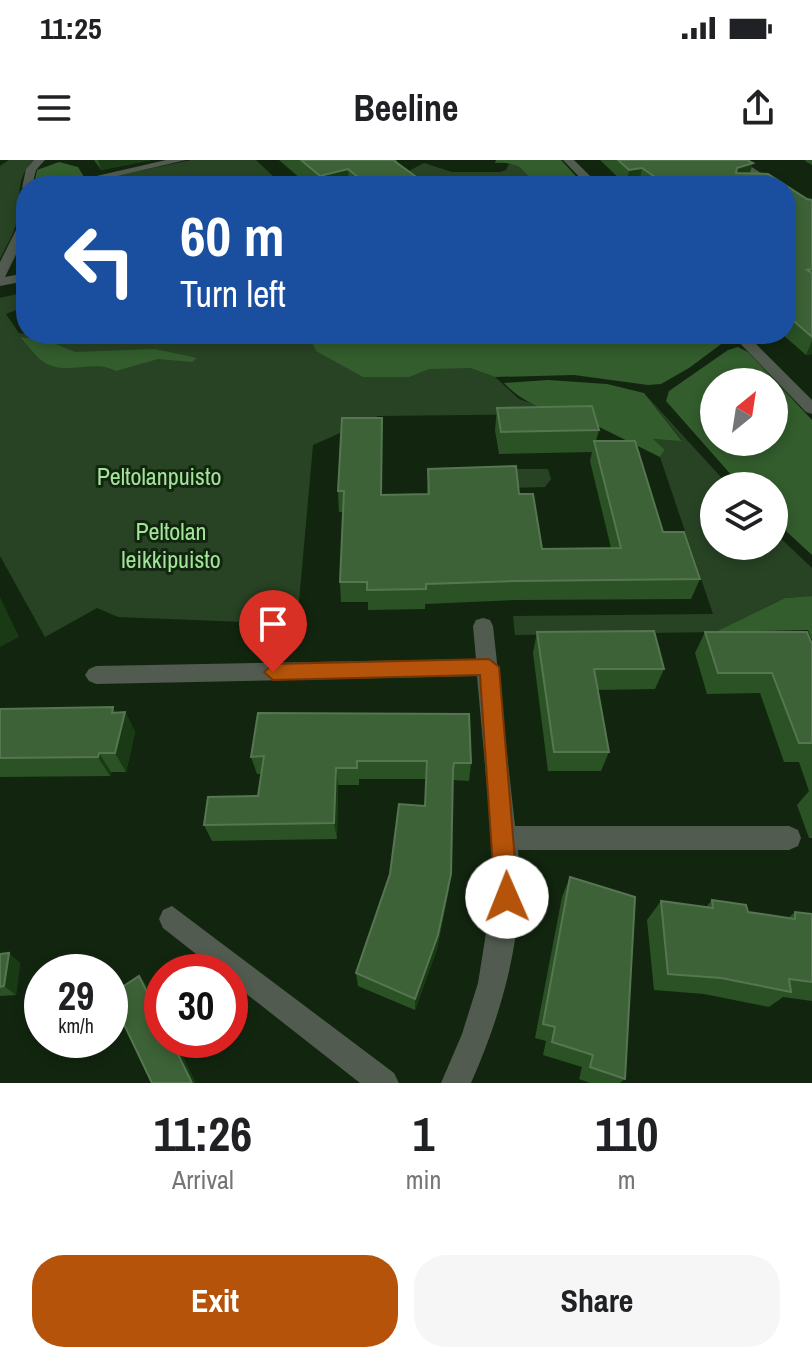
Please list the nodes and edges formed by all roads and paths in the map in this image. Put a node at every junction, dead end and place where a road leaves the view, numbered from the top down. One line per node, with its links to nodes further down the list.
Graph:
1 (40, 160): 5 (street)
2 (181, 160): 6 (street)
3 (568, 160): 7 (street)
4 (734, 160): 8 (street)
5 (29, 176)
6 (106, 176)
7 (584, 176)
8 (759, 176)
9 (16, 242): 10 (street)
10 (0, 275)
11 (748, 344): 12 (street)
12 (812, 409)
13 (483, 626): 14 (street)
14 (489, 667): 15 (street); 16 (street)
15 (96, 675)
16 (505, 838): 17 (street); 20 (street)
17 (789, 838)
18 (172, 919): 19 (street)
19 (384, 1083)
20 (456, 1083)

